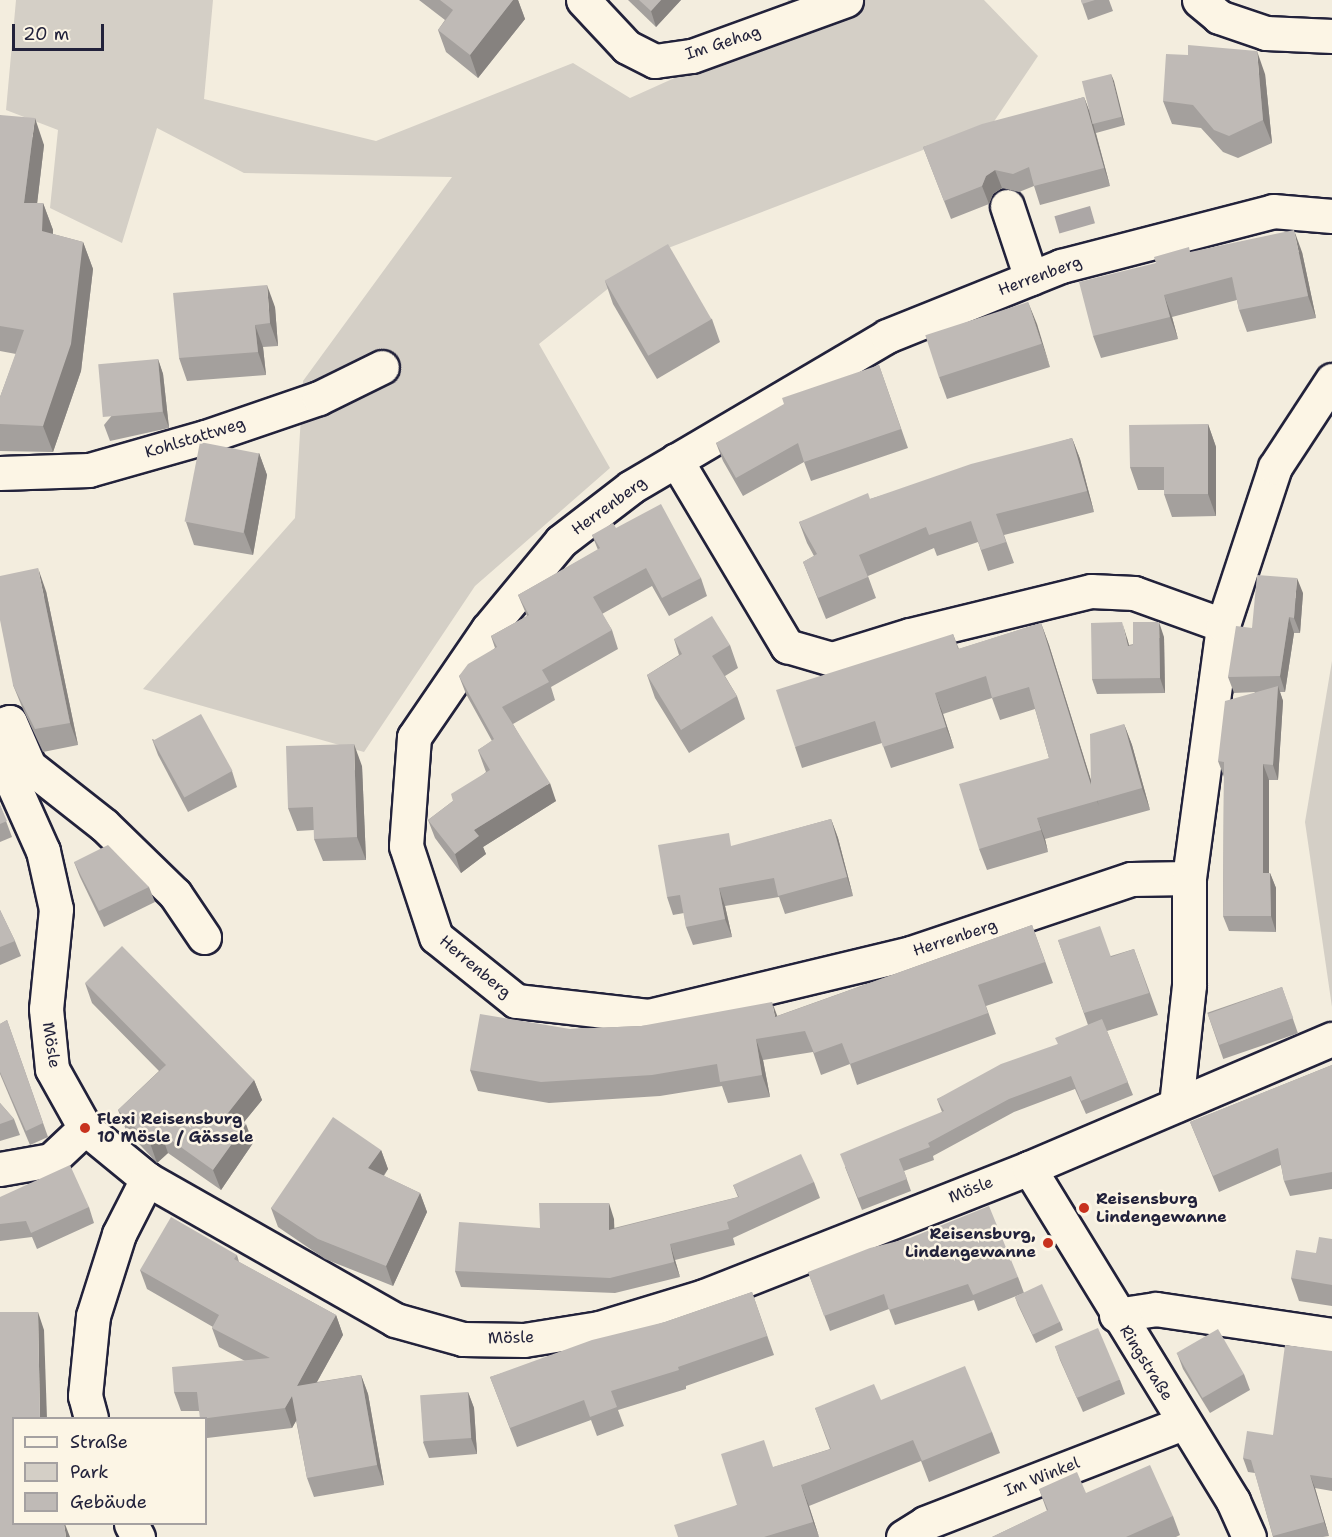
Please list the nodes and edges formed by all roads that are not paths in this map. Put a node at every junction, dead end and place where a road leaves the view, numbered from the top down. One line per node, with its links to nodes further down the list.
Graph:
1 (583, 0): 2 (street, Im Gehag)
2 (846, 0)
3 (1199, 0): 4 (street)
4 (1332, 36)
5 (1007, 206): 7 (street)
6 (1332, 216): 7 (street, Herrenberg)
7 (1031, 278): 10 (street, Herrenberg)
8 (382, 368): 11 (street, Kohlstattweg)
9 (1332, 380): 12 (street)
10 (676, 460): 12 (street); 15 (street, Herrenberg)
11 (0, 473)
12 (1223, 625): 15 (street)
13 (0, 725): 16 (street)
14 (0, 755): 19 (street, Mösle)
15 (1189, 878): 18 (street)
16 (204, 938)
17 (1332, 1039): 18 (street, Mösle)
18 (1176, 1105): 20 (street, Mösle)
19 (85, 1128): 21 (street); 22 (street, Mösle)
20 (1029, 1168): 22 (street, Mösle); 23 (street)
21 (0, 1169)
22 (147, 1179): 25 (street)
23 (1116, 1315): 24 (street, Ringstraße); 26 (street, Ringstraße)
24 (1332, 1335)
25 (91, 1417)
26 (1183, 1423): 27 (street, Im Winkel); 28 (street, Ringstraße)
27 (903, 1537)
28 (1249, 1537)

